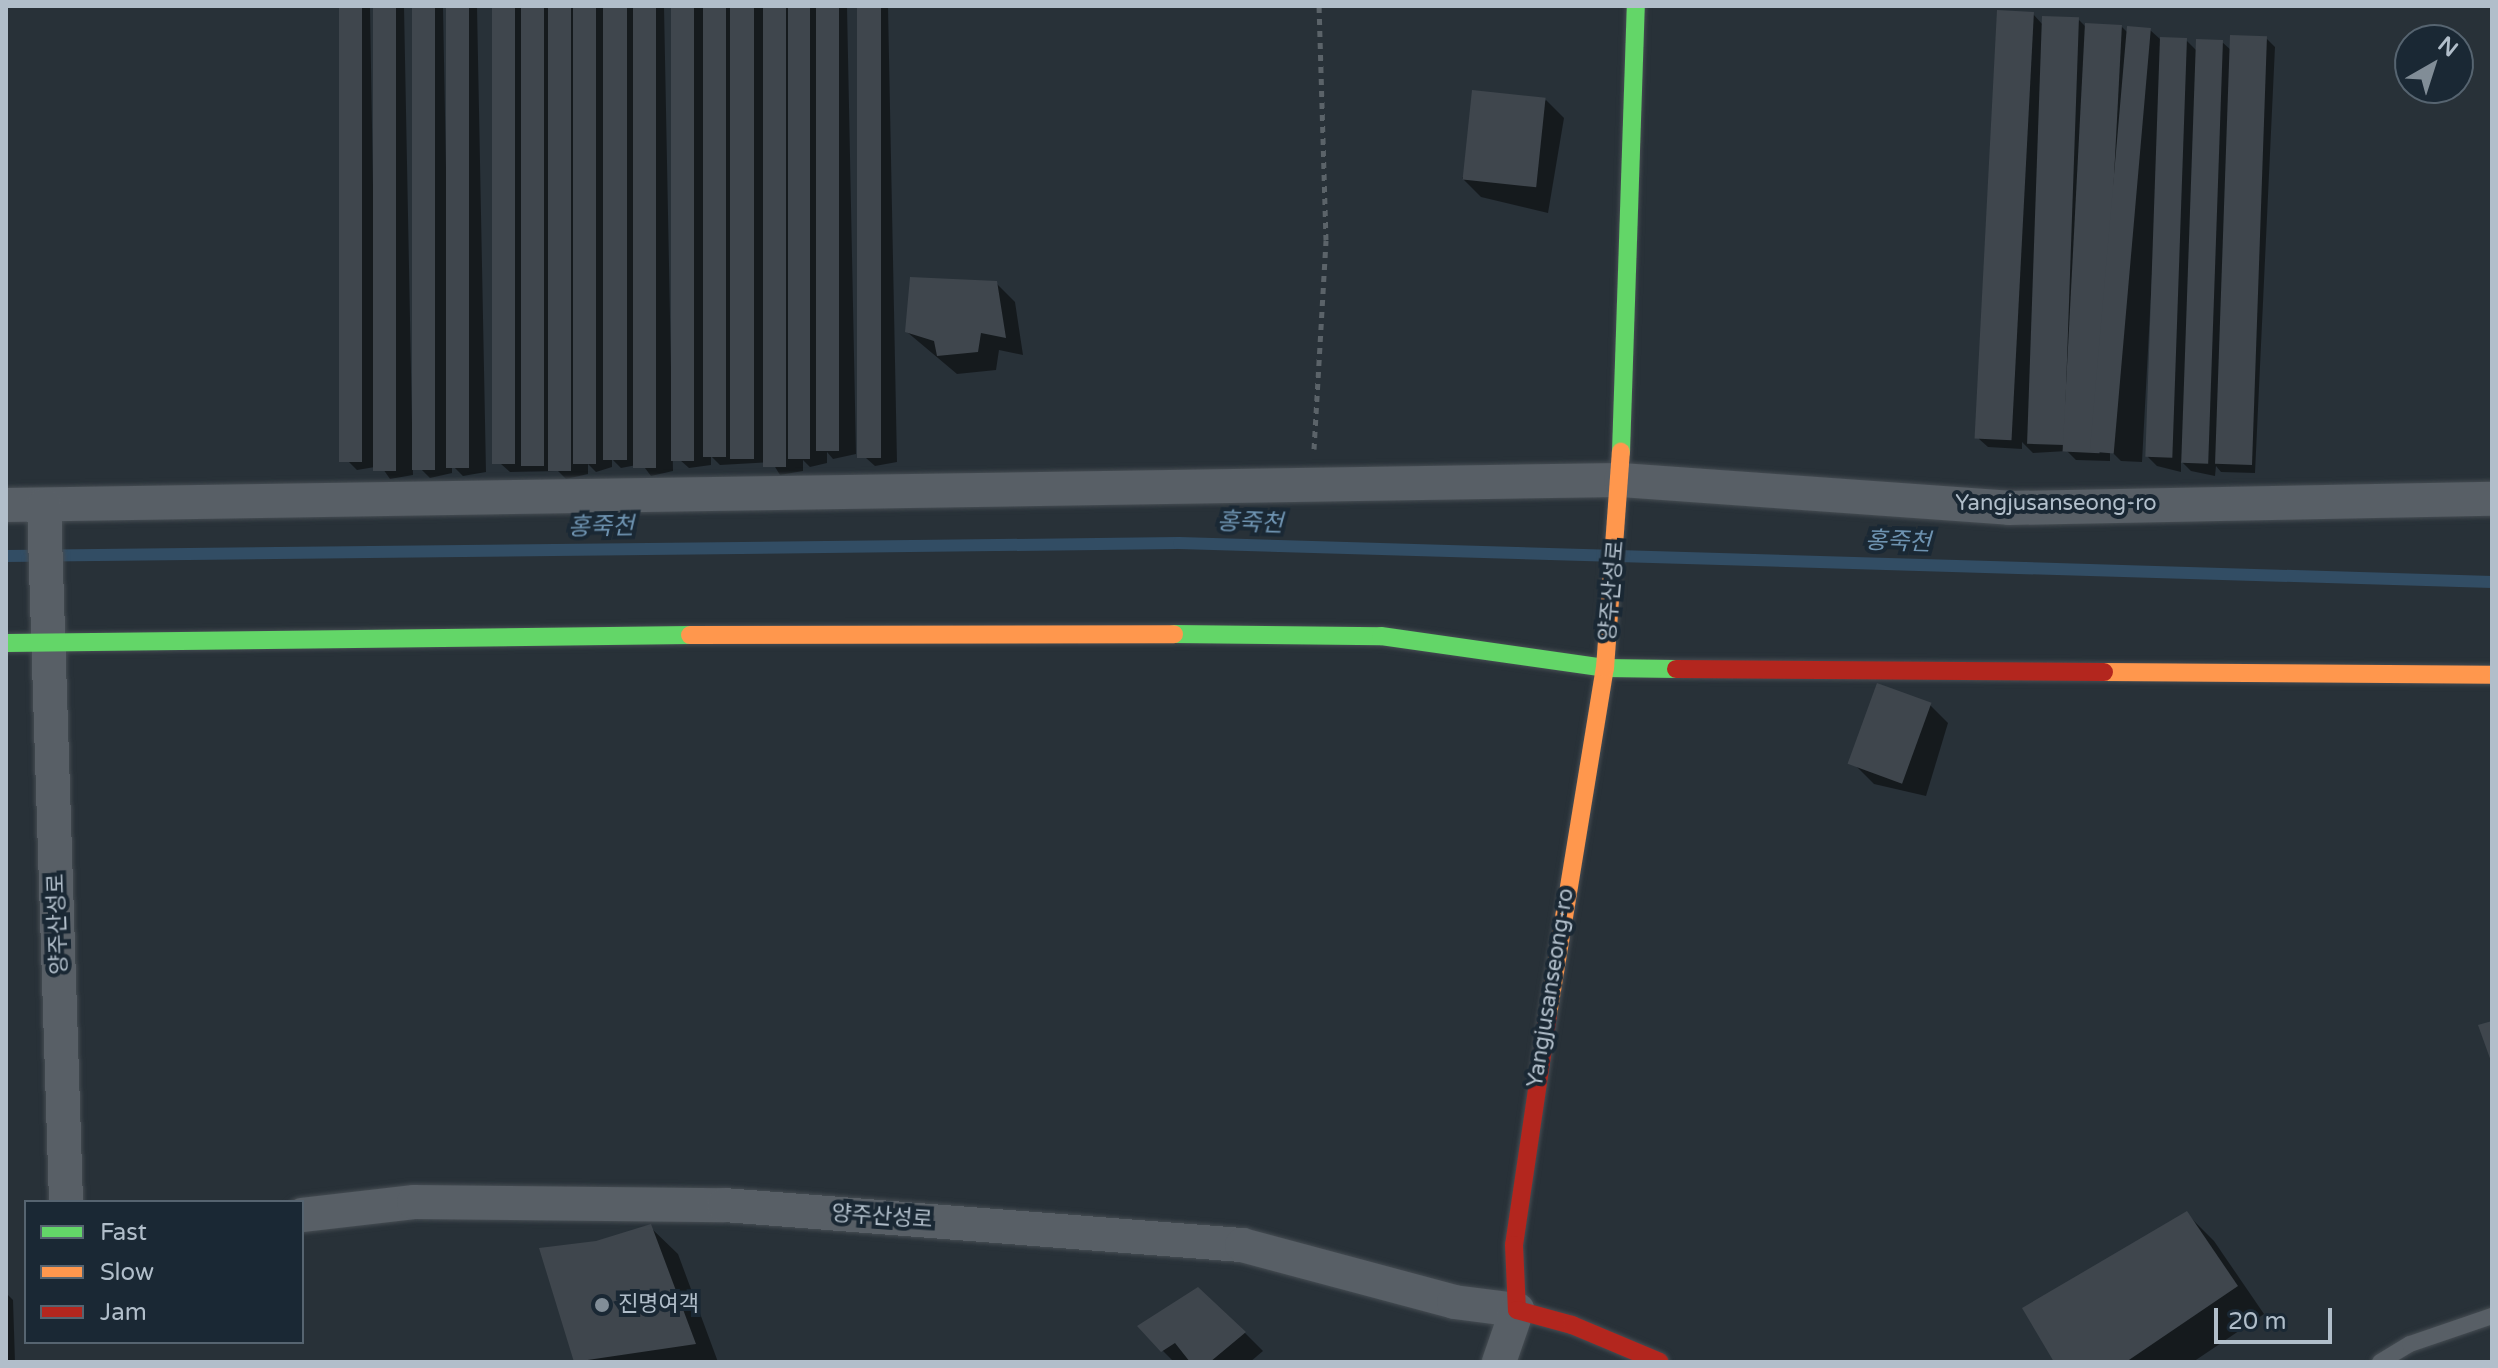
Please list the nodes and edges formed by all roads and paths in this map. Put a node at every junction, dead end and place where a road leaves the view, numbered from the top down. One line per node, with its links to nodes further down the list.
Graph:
1 (1319, 6): 4 (path)
2 (1636, 6): 3 (street)
3 (1621, 480): 4 (street, Yangjusanseong-ro); 5 (street, Yangjusanseong-ro); 10 (street, 양주산성로)
4 (1316, 486): 7 (street, Yangjusanseong-ro)
5 (2492, 499)
6 (6, 505): 7 (street, Yangjusanseong-ro)
7 (44, 505): 9 (street, 양주산성로)
8 (6, 643): 9 (street)
9 (50, 645): 10 (street); 12 (street, 양주산성로)
10 (1605, 668): 11 (street); 14 (street, Yangjusanseong-ro)
11 (2492, 675)
12 (66, 1200)
13 (304, 1215): 14 (street)
14 (1517, 1310): 16 (street, Yangjusanseong-ro); 17 (street)
15 (2492, 1316): 18 (lane)
16 (1499, 1360)
17 (1660, 1362)
18 (2380, 1362)

